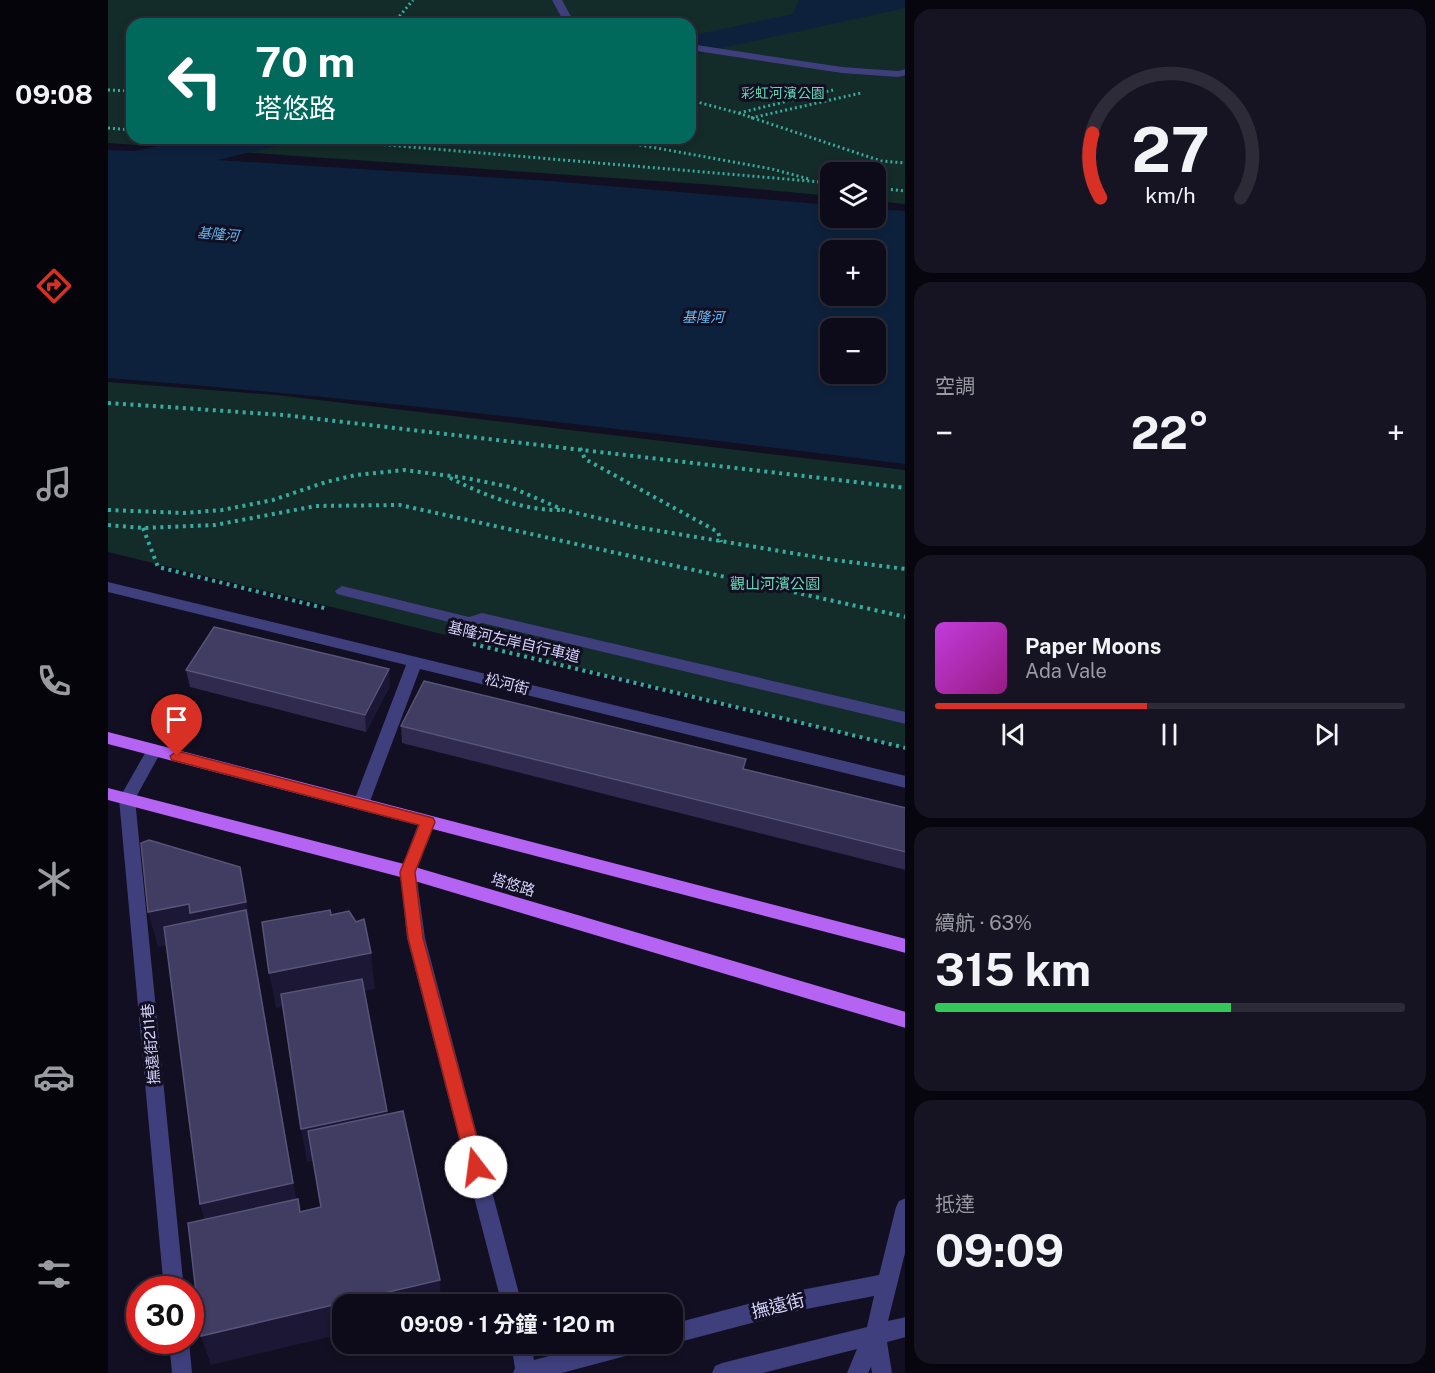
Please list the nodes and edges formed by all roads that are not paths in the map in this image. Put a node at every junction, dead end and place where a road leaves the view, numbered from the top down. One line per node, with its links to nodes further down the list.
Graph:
1 (557, 0): 2 (street)
2 (567, 18)
3 (696, 48): 4 (street)
4 (905, 72)
5 (108, 587): 7 (street, 松河街)
6 (342, 591): 8 (street)
7 (415, 662): 11 (street, 松河街); 14 (street)
8 (905, 718)
9 (108, 738): 10 (main road)
10 (154, 750): 13 (street); 14 (main road)
11 (905, 782)
12 (108, 794): 13 (main road, 塔悠路)
13 (127, 799): 16 (main road, 塔悠路); 20 (street, 撫遠街211巷)
14 (361, 804): 15 (main road)
15 (428, 822): 16 (street); 17 (main road)
16 (408, 872): 18 (main road, 塔悠路); 22 (street)
17 (905, 946)
18 (905, 1020)
19 (905, 1211): 21 (street)
20 (173, 1276)
21 (885, 1284): 24 (street, 撫遠街); 25 (street)
22 (509, 1294)
23 (905, 1327): 25 (street)
24 (683, 1331)
25 (875, 1334): 31 (street); 32 (street); 33 (street)
26 (180, 1354): 29 (street)
27 (522, 1354): 30 (street)
28 (595, 1354): 30 (street)
29 (182, 1373)
30 (524, 1373)
31 (722, 1373)
32 (857, 1373)
33 (882, 1373)

